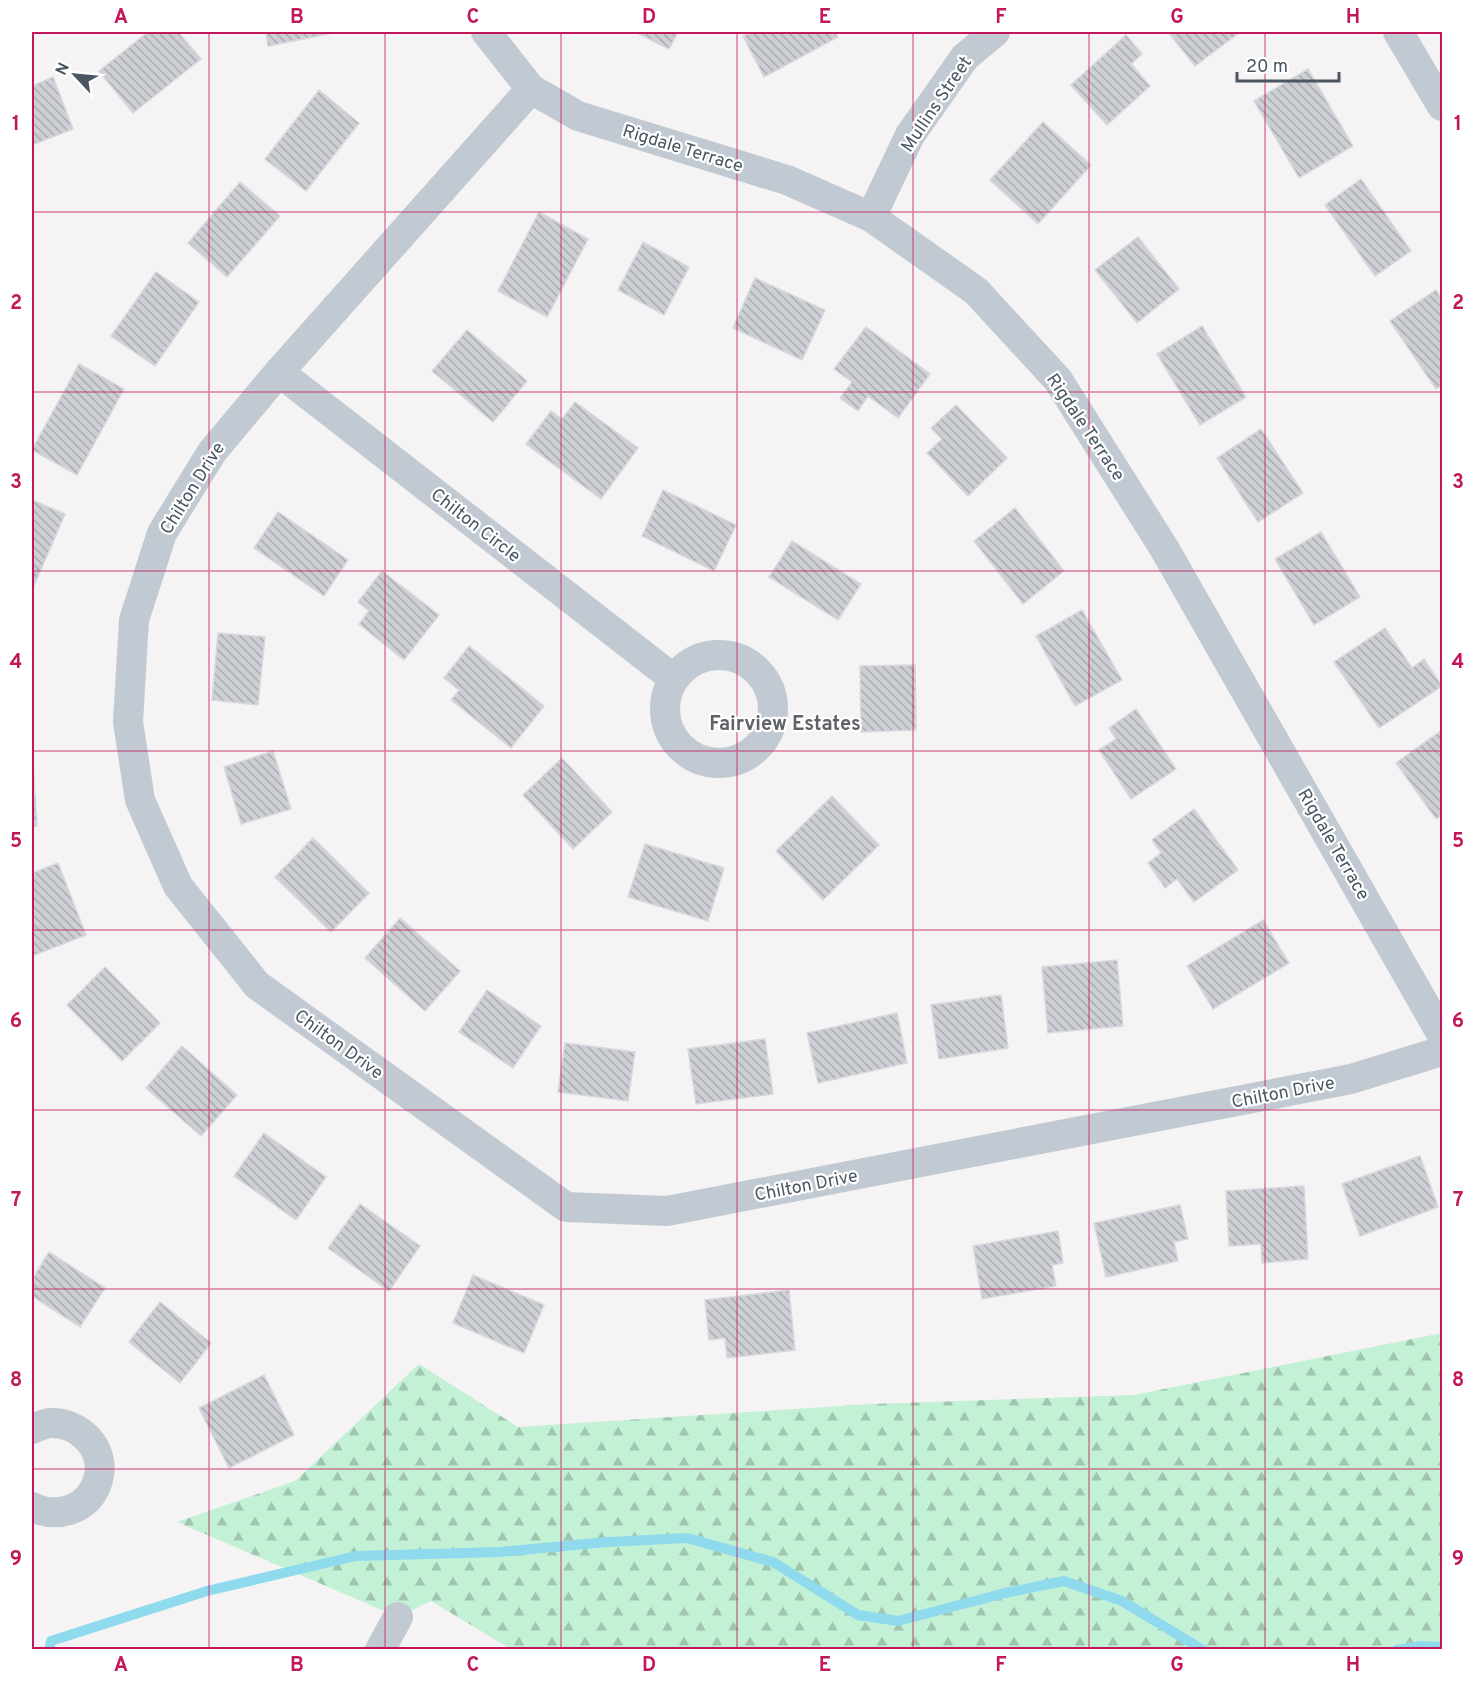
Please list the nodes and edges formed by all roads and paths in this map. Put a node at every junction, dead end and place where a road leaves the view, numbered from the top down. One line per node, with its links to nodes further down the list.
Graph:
1 (486, 32): 4 (street, Rigdale Terrace)
2 (995, 32): 6 (street, Mullins Street)
3 (1398, 32): 5 (street)
4 (531, 89): 6 (street, Rigdale Terrace); 7 (street, Chilton Drive)
5 (1443, 106)
6 (871, 217): 9 (street, Rigdale Terrace)
7 (279, 372): 8 (street, Chilton Circle); 10 (street, Chilton Drive)
8 (674, 679)
9 (1443, 1035)
10 (1443, 1051)
11 (32, 1429): 12 (street)
12 (32, 1507)
13 (398, 1617): 14 (street)
14 (380, 1650)

